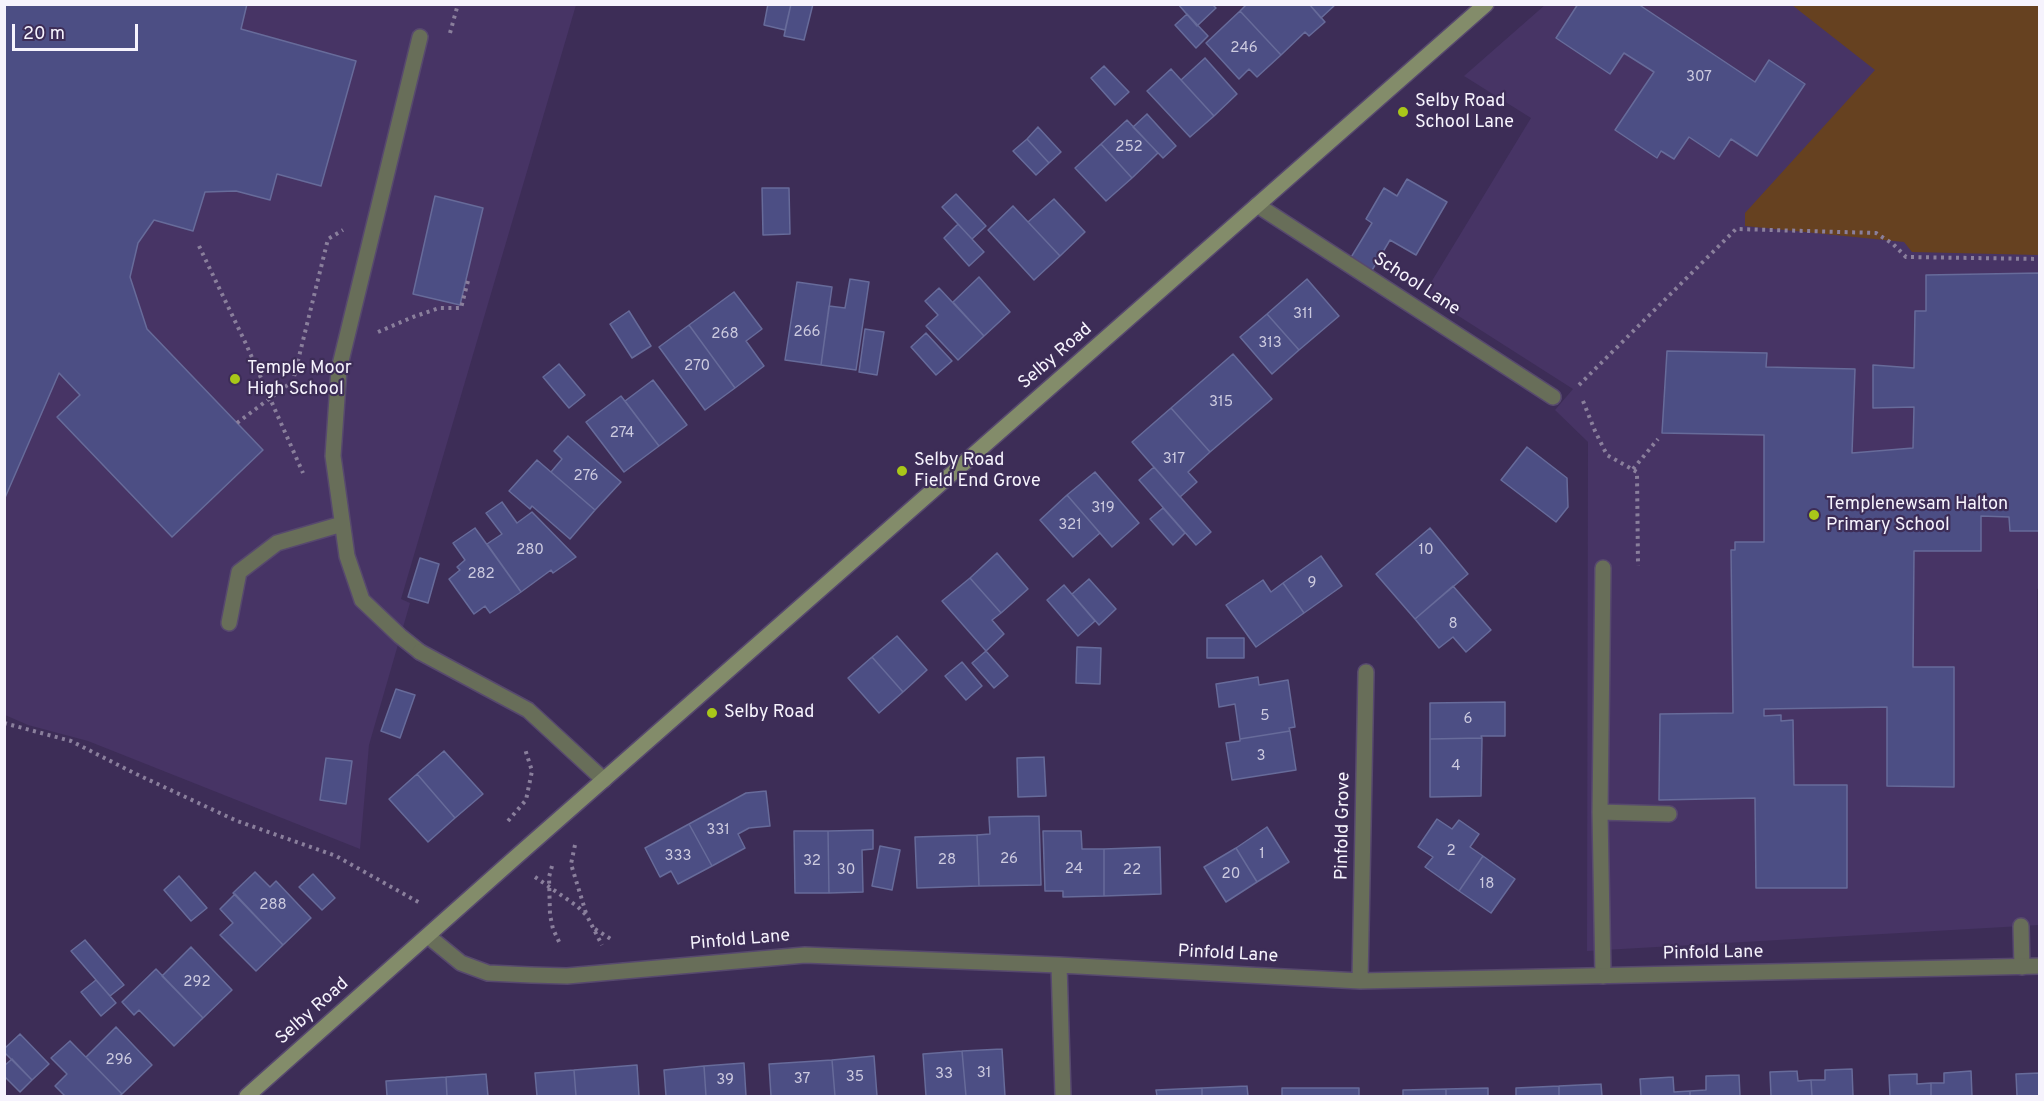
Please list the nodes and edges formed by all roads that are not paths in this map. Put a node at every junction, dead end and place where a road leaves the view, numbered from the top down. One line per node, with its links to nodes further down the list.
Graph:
1 (1486, 4): 3 (main road, Selby Road)
2 (420, 37): 5 (street)
3 (1257, 206): 4 (street, School Lane); 9 (main road, Selby Road)
4 (1553, 397)
5 (342, 525): 7 (street); 9 (street)
6 (1603, 568): 10 (street)
7 (229, 623)
8 (1366, 672): 18 (street, Pinfold Grove)
9 (604, 780): 13 (main road, Selby Road)
10 (1600, 812): 11 (street); 17 (street)
11 (1669, 814)
12 (2021, 926): 16 (street)
13 (428, 936): 14 (street, Pinfold Lane); 19 (main road, Selby Road)
14 (1059, 965): 18 (street, Pinfold Lane); 20 (street)
15 (2040, 966): 16 (street, Pinfold Lane)
16 (2022, 967): 17 (street, Pinfold Lane)
17 (1603, 976): 18 (street, Pinfold Lane)
18 (1360, 981)
19 (247, 1096)
20 (1063, 1096)

